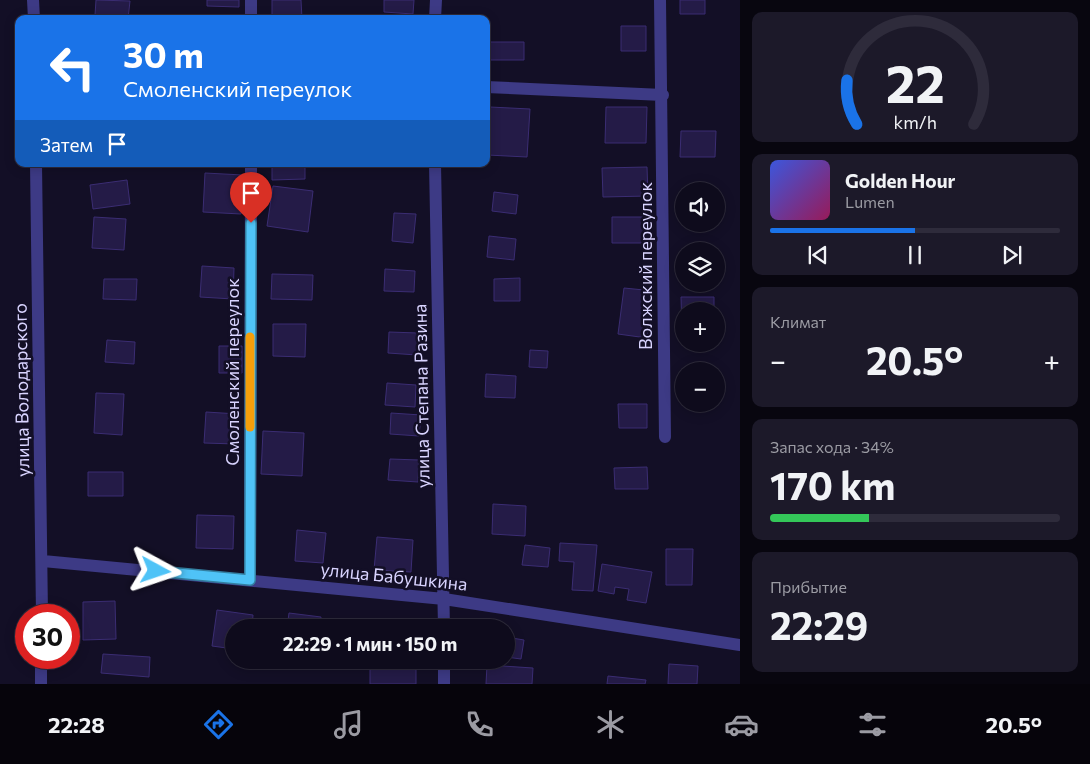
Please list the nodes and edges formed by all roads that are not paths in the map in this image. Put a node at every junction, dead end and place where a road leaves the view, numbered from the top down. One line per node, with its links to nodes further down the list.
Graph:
1 (34, 0): 5 (street)
2 (251, 0): 6 (street)
3 (436, 0): 7 (street)
4 (660, 0): 9 (street, Волжский переулок)
5 (34, 15)
6 (251, 15)
7 (435, 15)
8 (490, 87): 9 (street)
9 (663, 95): 13 (street, Волжский переулок)
10 (36, 167): 14 (street, улица Володарского)
11 (251, 167): 15 (street, Смоленский переулок)
12 (435, 167): 16 (street, улица Степана Разина)
13 (665, 437)
14 (43, 561): 15 (street, улица Бабушкина); 17 (street, улица Володарского)
15 (250, 580): 16 (street, улица Бабушкина)
16 (444, 599): 18 (street, улица Степана Разина); 19 (street, улица Бабушкина)
17 (42, 604)
18 (444, 619)
19 (740, 645)
20 (42, 669): 22 (street)
21 (444, 669): 23 (street)
22 (41, 684)
23 (444, 684)

